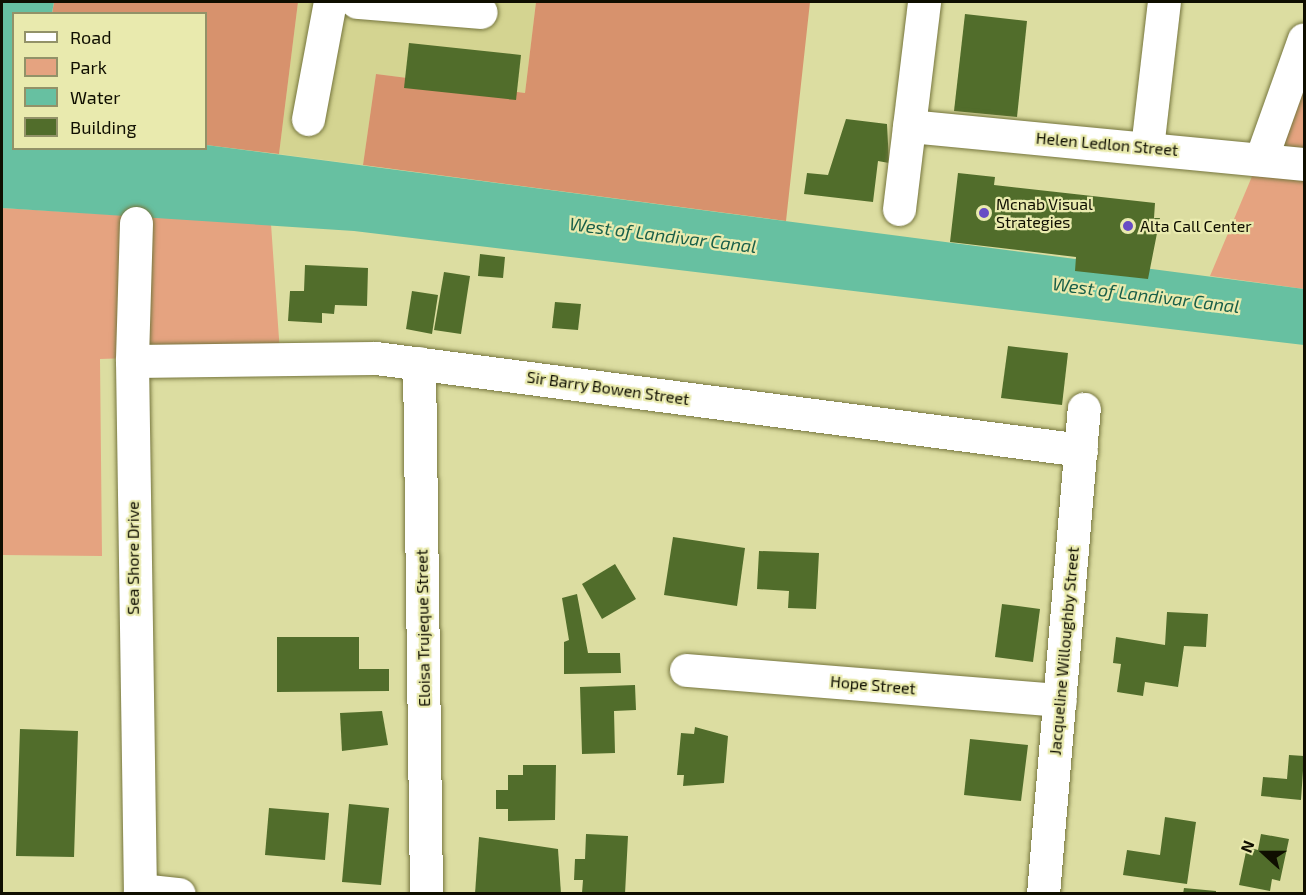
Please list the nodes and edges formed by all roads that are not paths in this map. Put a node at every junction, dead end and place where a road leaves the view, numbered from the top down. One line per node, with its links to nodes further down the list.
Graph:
1 (330, 2): 7 (street)
2 (357, 2): 5 (street)
3 (924, 2): 8 (street)
4 (1164, 2): 9 (street)
5 (482, 12)
6 (1305, 39): 10 (street)
7 (308, 119)
8 (909, 126): 9 (street, Helen Ledlon Street); 12 (street)
9 (1148, 148): 10 (street, Helen Ledlon Street)
10 (1261, 159): 11 (street, Helen Ledlon Street)
11 (1305, 164)
12 (899, 209)
13 (136, 223): 14 (street, Sea Shore Drive)
14 (132, 361): 15 (street, Sir Barry Bowen Street); 20 (street, Sea Shore Drive)
15 (419, 363): 17 (street, Sir Barry Bowen Street); 22 (street, Eloisa Trujeque Street)
16 (1084, 409): 17 (street, Jacqueline Willoughby Street)
17 (1081, 450): 19 (street, Jacqueline Willoughby Street)
18 (686, 670): 19 (street, Hope Street)
19 (1060, 700): 23 (street, Jacqueline Willoughby Street)
20 (140, 892): 21 (street)
21 (179, 894)
22 (426, 894)
23 (1043, 894)

